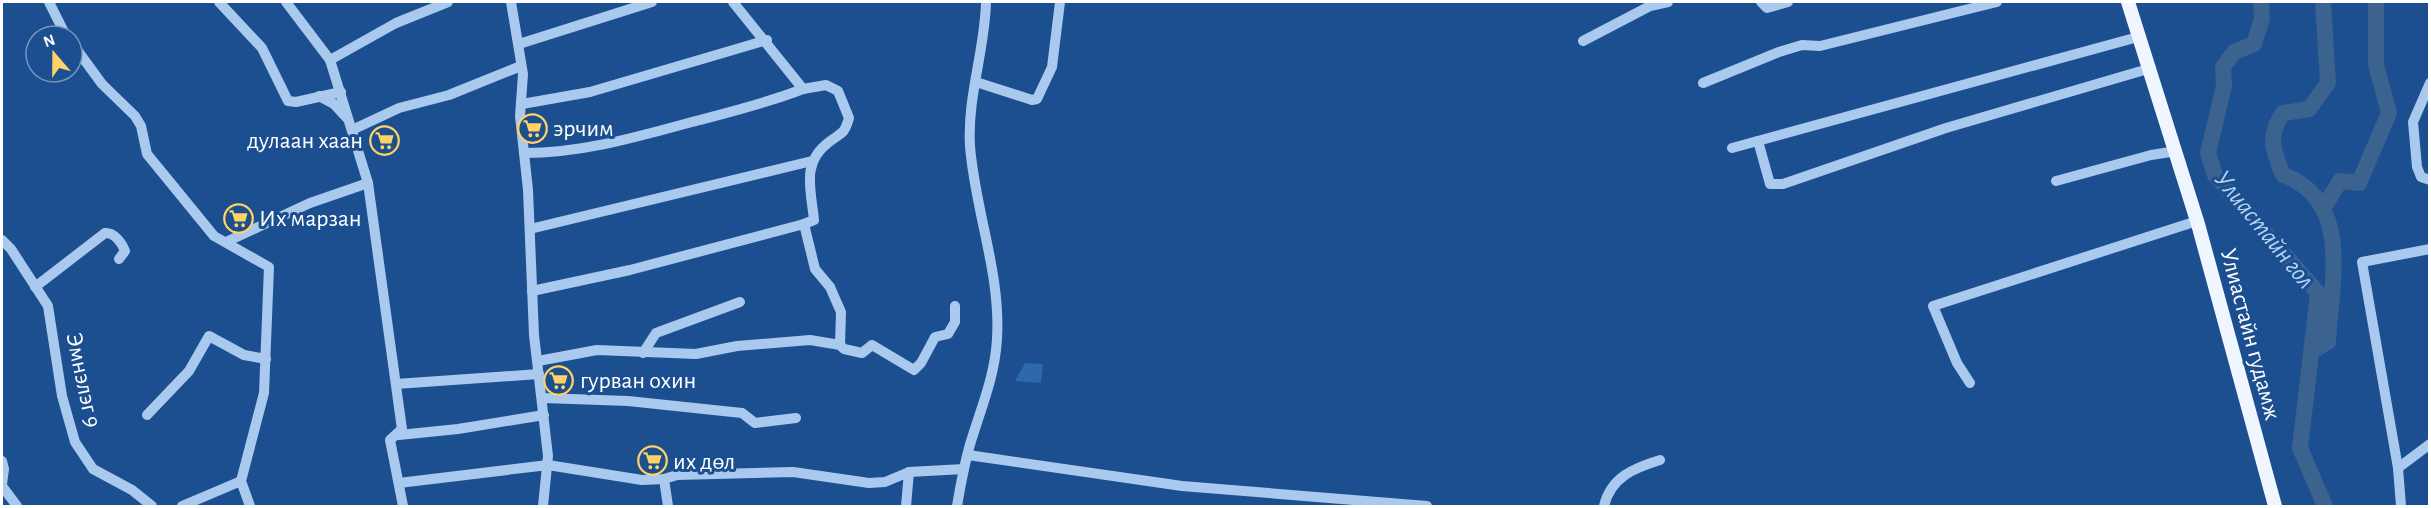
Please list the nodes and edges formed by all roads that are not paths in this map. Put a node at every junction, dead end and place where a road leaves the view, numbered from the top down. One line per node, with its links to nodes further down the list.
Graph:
1 (49, 2): 15 (street)
2 (219, 2): 29 (street)
3 (286, 2): 21 (street)
4 (448, 2): 21 (street)
5 (511, 2): 19 (street)
6 (652, 2): 19 (street)
7 (734, 2): 17 (street)
8 (986, 2): 24 (street)
9 (1060, 2): 24 (street)
10 (1668, 2): 18 (street)
11 (1761, 2): 12 (street)
12 (1788, 2)
13 (1997, 2): 25 (street)
14 (2128, 2): 16 (main road, Улиастайн гудамж)
15 (60, 24)
16 (2138, 37): 23 (main road, Улиастайн гудамж); 32 (street)
17 (767, 40): 27 (street); 30 (street)
18 (1583, 41)
19 (519, 44): 22 (street)
20 (84, 59): 44 (street)
21 (330, 60): 28 (street)
22 (521, 66): 30 (street); 31 (street)
23 (2148, 69): 32 (street); 34 (main road, Улиастайн гудамж)
24 (976, 82): 64 (street)
25 (1703, 83)
26 (2430, 83): 37 (street)
27 (803, 89): 35 (street); 36 (street)
28 (341, 92): 29 (street); 31 (street)
29 (316, 96): 31 (street)
30 (522, 104): 35 (street)
31 (350, 125): 39 (street)
32 (1758, 141): 33 (street)
33 (1732, 148)
34 (2176, 151): 38 (street); 40 (main road, Улиастайн гудамж)
35 (524, 153): 42 (street)
36 (812, 161): 41 (street); 42 (street)
37 (2430, 180)
38 (2056, 182)
39 (368, 183): 44 (street); 57 (street)
40 (2197, 221): 56 (street); 86 (main road, Улиастайн гудамж)
41 (804, 224): 48 (street); 51 (street)
42 (530, 229): 48 (street)
43 (2, 240): 47 (street, Эмнэлэг 9)
44 (225, 242): 53 (street)
45 (2430, 249): 68 (street)
46 (119, 259): 47 (street)
47 (35, 286): 76 (street, Эмнэлэг 9)
48 (532, 291): 54 (street)
49 (740, 302): 52 (street)
50 (955, 306): 51 (street)
51 (840, 345): 52 (street)
52 (643, 353): 54 (street)
53 (266, 359): 59 (street); 72 (street)
54 (538, 361): 55 (street)
55 (539, 374): 57 (street); 58 (street)
56 (1970, 383)
57 (396, 384): 62 (street)
58 (543, 398): 60 (street); 61 (street)
59 (147, 415)
60 (544, 415): 62 (street); 67 (street)
61 (796, 418)
62 (399, 435): 73 (street)
63 (2430, 444): 68 (street)
64 (968, 455): 69 (street); 84 (street)
65 (1660, 460): 85 (street)
66 (2, 461): 74 (street)
67 (548, 465): 71 (street); 73 (street); 80 (street)
68 (2398, 468): 87 (street)
69 (964, 469): 70 (street); 83 (street)
70 (909, 472): 71 (street); 82 (street)
71 (664, 479): 81 (street)
72 (241, 481): 77 (street); 78 (street)
73 (399, 483): 79 (street)
74 (2, 485): 75 (street)
75 (17, 507)
76 (152, 507)
77 (182, 507)
78 (250, 507)
79 (403, 507)
80 (543, 507)
81 (668, 507)
82 (906, 507)
83 (957, 507)
84 (1427, 507)
85 (1604, 507)
86 (2275, 507)
87 (2401, 507)

